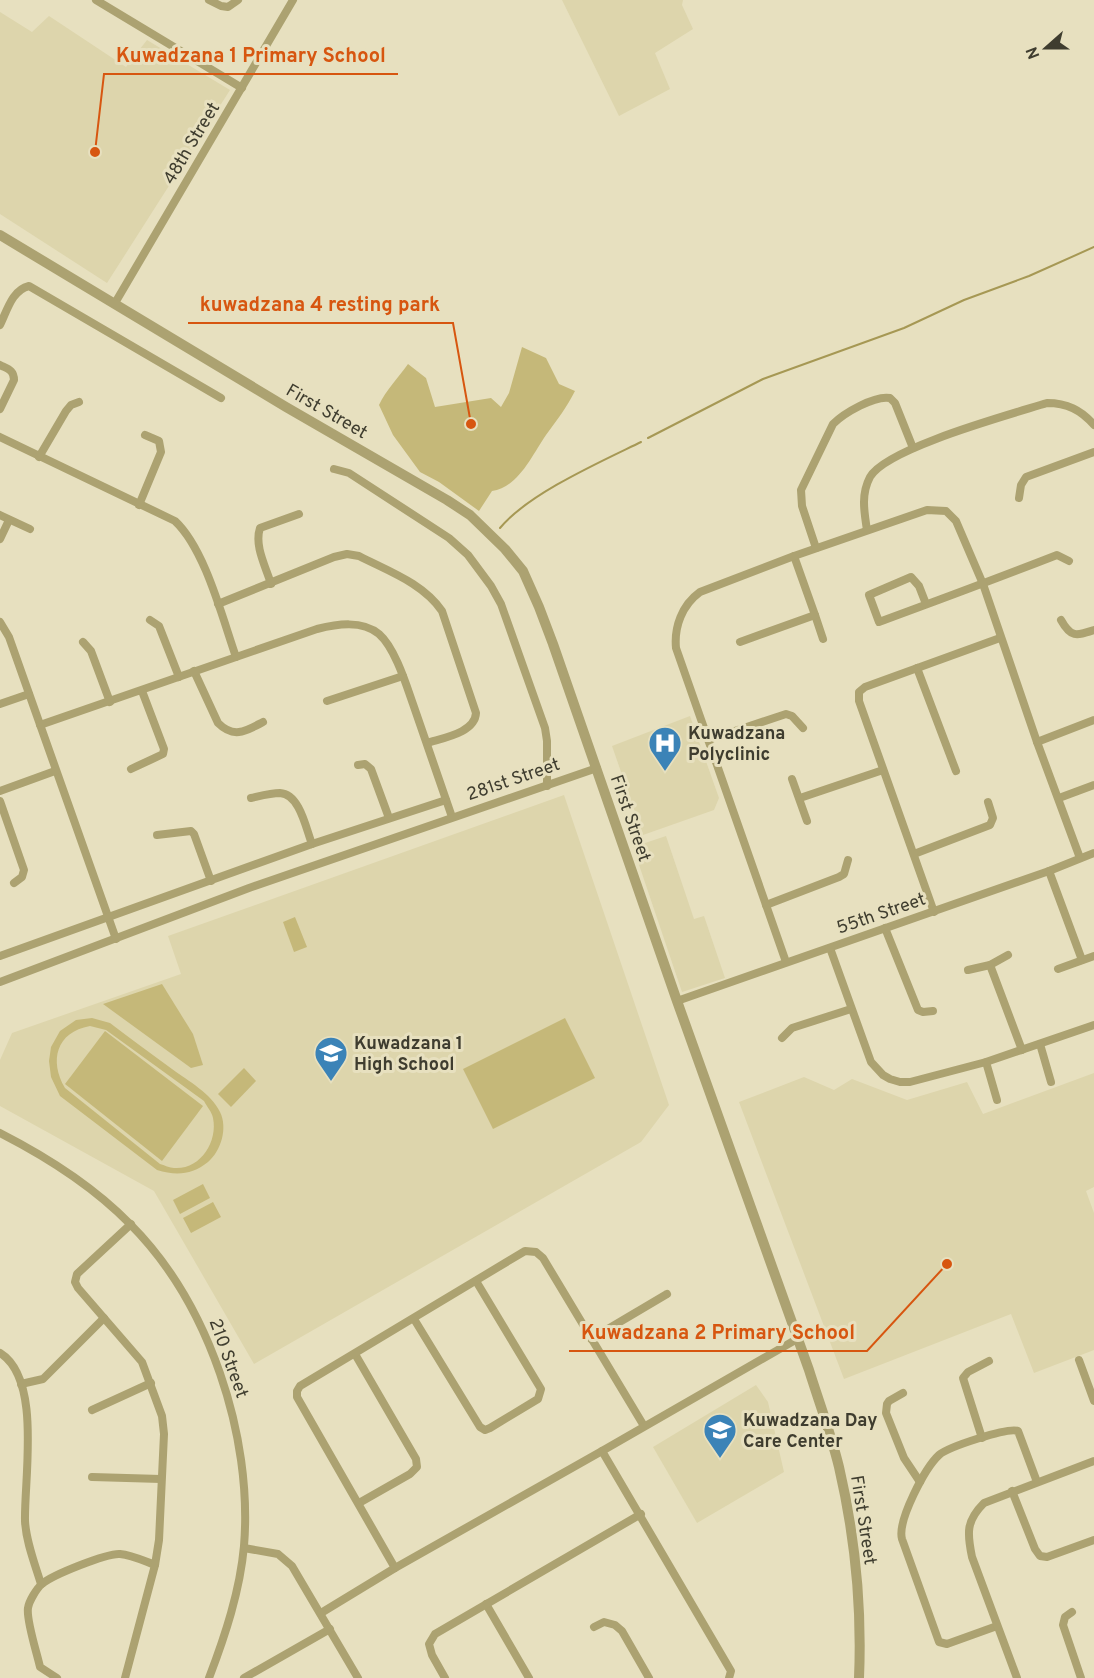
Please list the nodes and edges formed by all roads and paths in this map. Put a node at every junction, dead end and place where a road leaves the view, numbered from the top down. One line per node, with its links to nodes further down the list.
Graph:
1 (96, 0): 5 (street)
2 (209, 0): 3 (street)
3 (238, 0)
4 (293, 0): 5 (street, 48th Street)
5 (242, 88): 7 (street, 48th Street)
6 (0, 235): 7 (street, First Street)
7 (115, 303): 62 (street, First Street)
8 (0, 325): 10 (street)
9 (0, 365): 12 (street)
10 (221, 398)
11 (79, 402): 18 (street)
12 (0, 409)
13 (1094, 425): 16 (street)
14 (145, 435): 21 (street)
15 (0, 437): 18 (street)
16 (914, 448): 26 (street); 28 (street)
17 (1094, 452): 20 (street)
18 (39, 457): 21 (street)
19 (334, 469): 69 (street)
20 (1019, 498)
21 (139, 505): 33 (street)
22 (299, 514): 31 (street)
23 (0, 516): 24 (street)
24 (9, 519): 25 (street); 27 (street)
25 (30, 529)
26 (867, 530): 28 (street); 32 (street)
27 (0, 539)
28 (816, 549): 29 (street)
29 (794, 556): 35 (street); 58 (street)
30 (1069, 561): 32 (street)
31 (271, 584): 33 (street); 60 (street)
32 (983, 584): 34 (street); 40 (street)
33 (218, 604): 44 (street)
34 (926, 604): 34 (street)
35 (815, 615): 41 (street); 43 (street)
36 (150, 620): 48 (street)
37 (1061, 620): 39 (street)
38 (0, 622): 50 (street)
39 (1094, 630)
40 (1000, 638): 45 (street); 59 (street)
41 (822, 639)
42 (83, 642): 52 (street)
43 (740, 642)
44 (236, 657): 46 (street); 47 (street)
45 (917, 668): 64 (street); 66 (street)
46 (194, 671): 48 (street); 55 (street)
47 (403, 676): 51 (street); 60 (street)
48 (179, 677): 49 (street)
49 (142, 691): 52 (street); 63 (street)
50 (29, 694): 53 (street); 56 (street)
51 (327, 701)
52 (110, 702): 56 (street)
53 (0, 704)
54 (1094, 720): 59 (street)
55 (263, 722)
56 (40, 725): 65 (street)
57 (803, 729): 58 (street)
58 (708, 740): 89 (street)
59 (1037, 742): 73 (street)
60 (427, 743): 74 (street)
61 (358, 765): 78 (street)
62 (597, 768): 69 (street, 281st Street); 104 (street, First Street)
63 (131, 769)
64 (883, 770): 72 (street); 83 (street)
65 (55, 771): 70 (street); 91 (street)
66 (956, 771)
67 (792, 779): 72 (street)
68 (1094, 785): 73 (street)
69 (547, 786): 77 (street, 281st Street)
70 (0, 792)
71 (251, 798): 81 (street)
72 (800, 798): 79 (street)
73 (1059, 798): 84 (street)
74 (446, 800): 77 (street); 78 (street)
75 (0, 801): 88 (street)
76 (988, 802): 83 (street)
77 (452, 817): 93 (street, 281st Street)
78 (389, 818): 81 (street)
79 (807, 821)
80 (157, 836): 87 (street)
81 (312, 844): 87 (street)
82 (1094, 853): 84 (street, 55th Street)
83 (914, 854): 90 (street)
84 (1080, 858): 86 (street, 55th Street)
85 (848, 860): 89 (street)
86 (1049, 871): 90 (street, 55th Street); 98 (street)
87 (211, 881): 91 (street)
88 (14, 883)
89 (766, 905): 99 (street)
90 (934, 912): 92 (street, 55th Street)
91 (108, 918): 93 (street); 96 (street)
92 (885, 928): 94 (street, 55th Street); 106 (street)
93 (116, 939): 103 (street, 281st Street)
94 (830, 948): 99 (street, 55th Street); 105 (street)
95 (1008, 954): 100 (street)
96 (0, 956)
97 (1094, 956): 98 (street)
98 (1082, 960): 101 (street)
99 (786, 962): 104 (street, 55th Street)
100 (990, 965): 102 (street); 110 (street)
101 (1058, 969)
102 (968, 970)
103 (0, 982)
104 (677, 1001): 121 (street, First Street)
105 (851, 1010): 108 (street); 111 (street)
106 (933, 1011)
107 (1094, 1025): 109 (street)
108 (782, 1038)
109 (1040, 1044): 110 (street); 112 (street)
110 (1022, 1050): 111 (street)
111 (986, 1062): 113 (street)
112 (1051, 1082)
113 (998, 1100)
114 (0, 1133): 115 (street, 210 Street)
115 (131, 1224): 118 (street); 143 (street, 210 Street)
116 (476, 1281): 119 (street); 119 (street); 120 (street)
117 (667, 1294): 120 (street)
118 (104, 1318): 126 (street); 127 (street)
119 (414, 1319): 123 (street)
120 (591, 1339): 131 (street)
121 (797, 1339): 131 (street); 162 (street, First Street)
122 (0, 1353): 127 (street)
123 (355, 1354): 140 (street); 140 (street)
124 (1079, 1360): 129 (street)
125 (989, 1361): 132 (street)
126 (151, 1383): 130 (street); 136 (street)
127 (21, 1384): 146 (street)
128 (903, 1393): 137 (street)
129 (1094, 1401)
130 (92, 1410)
131 (644, 1426): 133 (street)
132 (982, 1438): 137 (street); 138 (street)
133 (602, 1451): 141 (street); 145 (street)
134 (1094, 1461): 138 (street)
135 (92, 1477): 136 (street)
136 (162, 1479): 144 (street)
137 (921, 1482): 150 (street)
138 (1037, 1482): 139 (street)
139 (1012, 1491): 142 (street); 150 (street)
140 (359, 1503): 145 (street)
141 (641, 1514): 147 (street); 161 (street)
142 (1094, 1540)
143 (244, 1548): 149 (street); 155 (street, 210 Street)
144 (155, 1565): 146 (street); 154 (street)
145 (395, 1568): 149 (street)
146 (41, 1584): 153 (street)
147 (486, 1604): 158 (street); 159 (street)
148 (1072, 1612): 164 (street)
149 (321, 1613): 152 (street)
150 (997, 1626): 163 (street)
151 (594, 1628): 160 (street)
152 (330, 1629): 156 (street); 157 (street)
153 (57, 1678)
154 (125, 1678)
155 (209, 1678)
156 (244, 1678)
157 (358, 1678)
158 (445, 1678)
159 (529, 1678)
160 (649, 1678)
161 (729, 1678)
162 (859, 1678)
163 (1017, 1678)
164 (1081, 1678)

